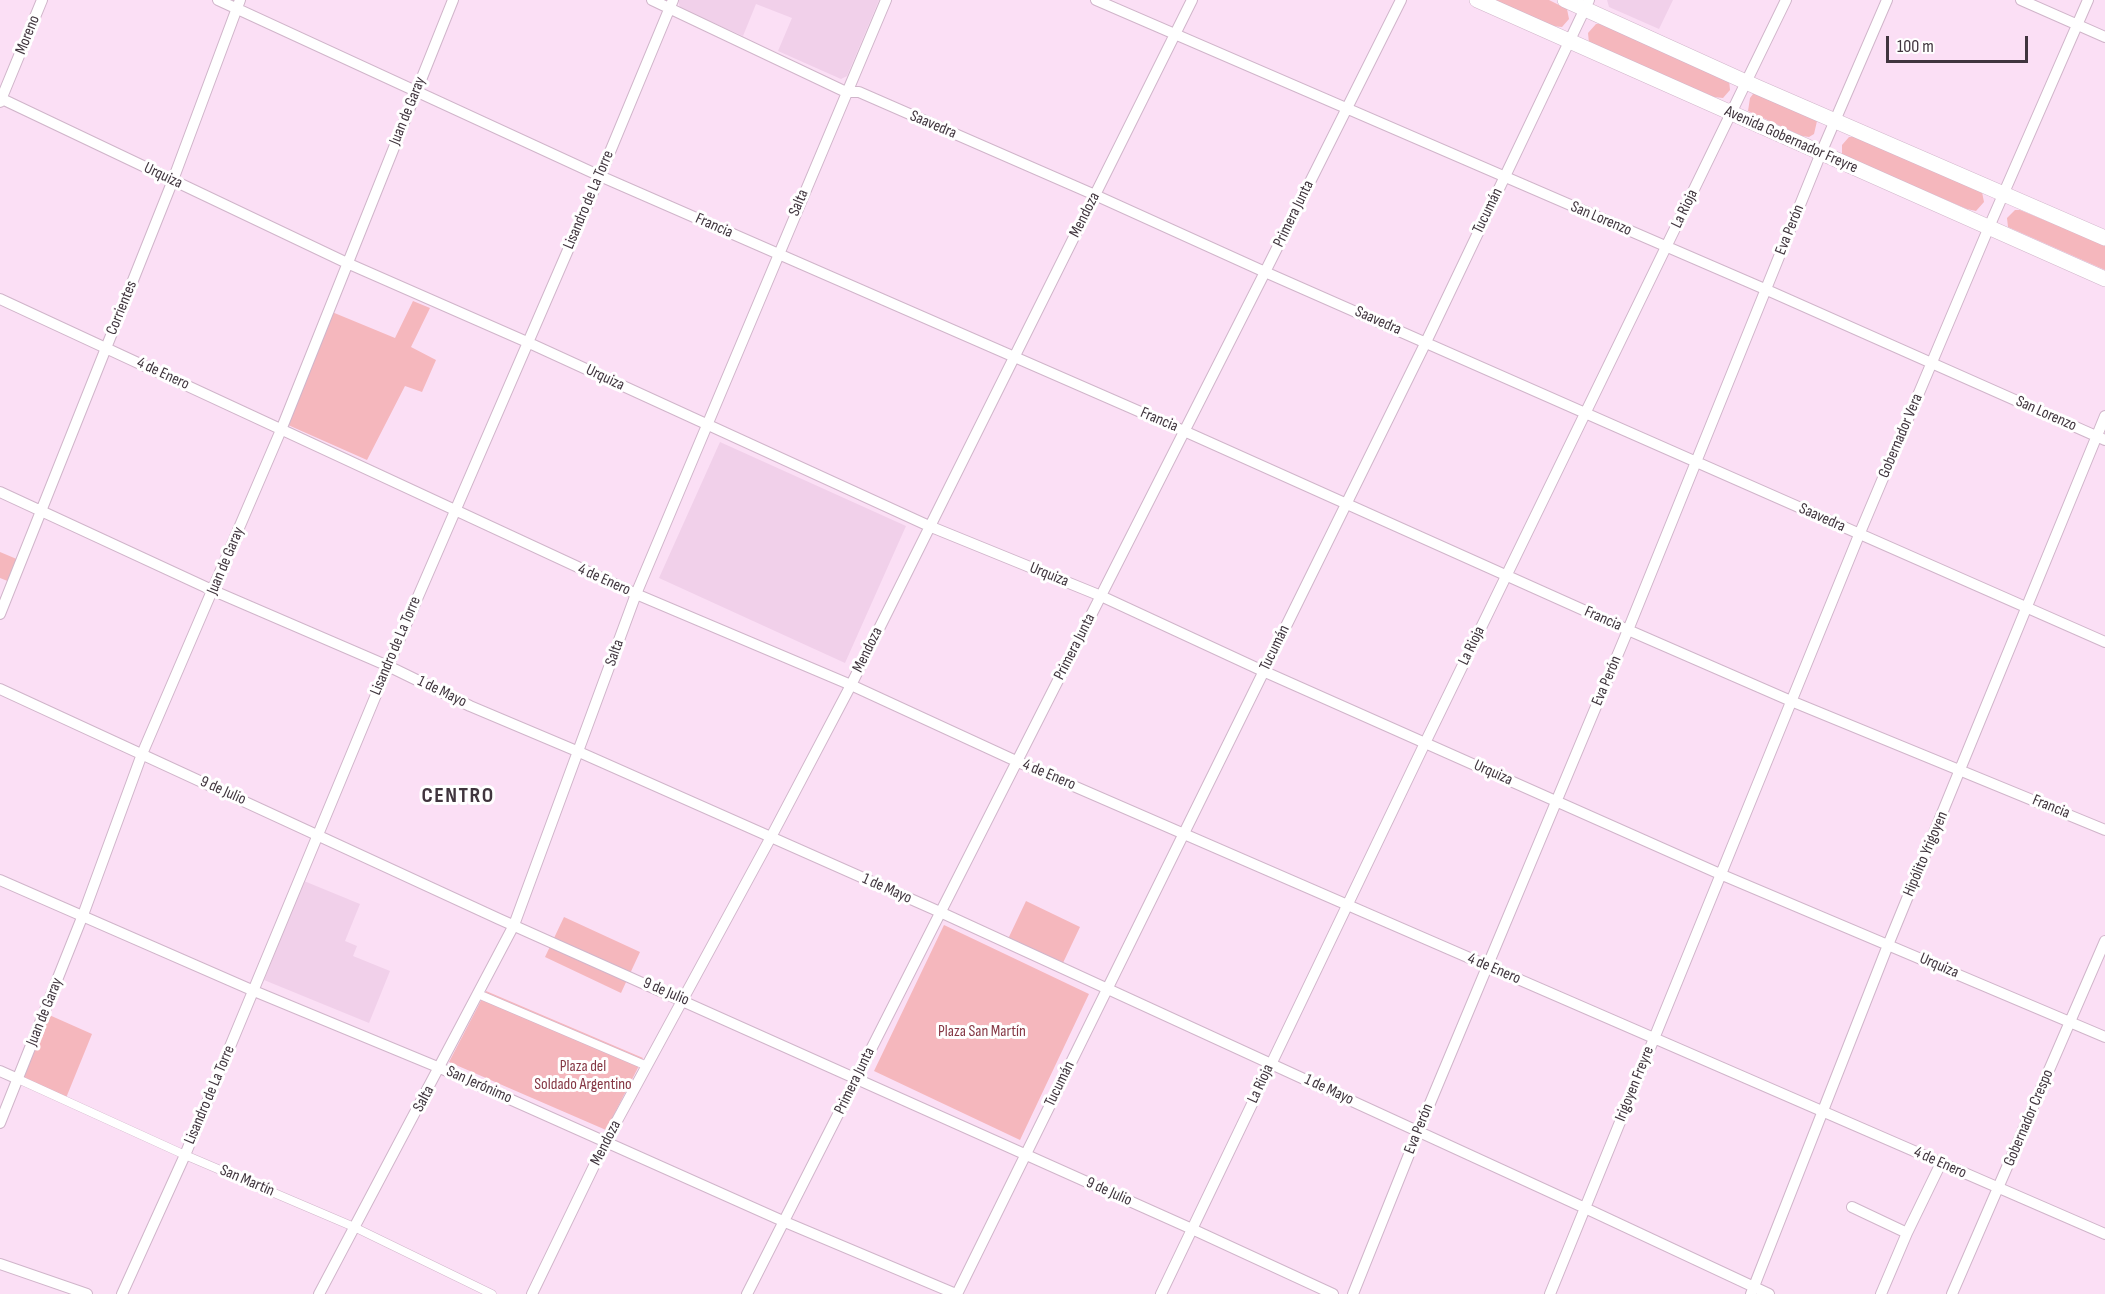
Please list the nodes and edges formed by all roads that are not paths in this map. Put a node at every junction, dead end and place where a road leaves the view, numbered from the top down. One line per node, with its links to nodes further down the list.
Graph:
1 (42, 0): 25 (street, Moreno)
2 (218, 0): 15 (street, Francia)
3 (453, 0): 23 (street, Juan de Garay)
4 (652, 0): 16 (street, Saavedra)
5 (886, 0): 24 (street, Salta)
6 (1096, 0): 19 (street, San Lorenzo)
7 (1192, 0): 19 (street, Mendoza)
8 (1401, 0): 26 (street, Primera Junta)
9 (1477, 0): 21 (main road, Avenida Gobernador Freyre)
10 (1565, 0): 17 (main road)
11 (1786, 0): 22 (street, La Rioja)
12 (1887, 0): 28 (street, Eva Perón)
13 (2021, 0): 18 (street)
14 (2088, 0): 18 (street, Gobernador Vera)
15 (239, 4): 23 (street, Francia); 32 (street, Corrientes)
16 (671, 4): 24 (street, Saavedra); 30 (street, Lisandro de La Torre)
17 (1587, 4): 21 (street, Tucumán); 22 (main road)
18 (2078, 25): 20 (street); 33 (street, Gobernador Vera)
19 (1175, 35): 26 (street, San Lorenzo); 34 (street, Mendoza)
20 (2105, 37)
21 (1570, 42): 27 (main road, Avenida Gobernador Freyre); 31 (street, Tucumán)
22 (1747, 82): 27 (street, La Rioja); 28 (main road)
23 (415, 92): 30 (street, Francia); 39 (street, Juan de Garay)
24 (846, 92): 34 (street, Saavedra); 38 (street, Salta)
25 (0, 100): 32 (street, Urquiza)
26 (1346, 109): 31 (street, San Lorenzo); 40 (street, Primera Junta)
27 (1732, 114): 29 (main road, Avenida Gobernador Freyre); 37 (street, La Rioja)
28 (1836, 120): 29 (street, Eva Perón); 33 (main road)
29 (1821, 153): 35 (main road, Avenida Gobernador Freyre); 42 (street, Eva Perón)
30 (600, 176): 38 (street, Francia); 44 (street, Lisandro de La Torre)
31 (1504, 178): 37 (street, San Lorenzo); 45 (street, Tucumán)
32 (173, 180): 39 (street, Urquiza); 46 (street, Corrientes)
33 (2004, 193): 35 (street, Gobernador Vera); 36 (main road)
34 (1095, 195): 40 (street, Saavedra); 47 (street, Mendoza)
35 (1989, 228): 41 (main road, Avenida Gobernador Freyre); 48 (street, Gobernador Vera)
36 (2105, 238)
37 (1666, 247): 42 (street, San Lorenzo); 49 (street, La Rioja)
38 (778, 254): 47 (street, Francia); 51 (street, Salta)
39 (347, 263): 44 (street, Urquiza); 52 (street, Juan de Garay)
40 (1265, 272): 45 (street, Saavedra); 53 (street, Primera Junta)
41 (2105, 279)
42 (1767, 290): 48 (street, San Lorenzo); 55 (street, Eva Perón)
43 (0, 299): 46 (street, 4 de Enero)
44 (527, 342): 51 (street, Urquiza); 58 (street, Lisandro de La Torre)
45 (1426, 342): 49 (street, Saavedra); 57 (street, Tucumán)
46 (106, 347): 52 (street, 4 de Enero); 59 (street, Corrientes)
47 (1014, 358): 53 (street, Francia); 60 (street, Mendoza)
48 (1931, 364): 54 (street, San Lorenzo); 61 (street, Gobernador Vera)
49 (1585, 412): 55 (street, Saavedra); 62 (street, La Rioja)
50 (2105, 416): 54 (street, Hipólito Yrigoyen)
51 (706, 425): 60 (street, Urquiza); 64 (street, Salta)
52 (281, 430): 58 (street, 4 de Enero); 63 (street, Juan de Garay)
53 (1184, 431): 57 (street, Francia); 65 (street, Primera Junta)
54 (2101, 438): 66 (street, Hipólito Yrigoyen)
55 (1696, 462): 61 (street, Saavedra); 68 (street, Eva Perón)
56 (0, 492): 59 (street, 1 de Mayo)
57 (1346, 502): 62 (street, Francia); 71 (street, Tucumán)
58 (455, 510): 64 (street, 4 de Enero); 70 (street, Lisandro de La Torre)
59 (42, 512): 63 (street, 1 de Mayo); 67 (street, Corrientes)
60 (929, 526): 65 (street, Urquiza); 72 (street, Mendoza)
61 (1859, 535): 66 (street, Saavedra); 74 (street, Gobernador Vera)
62 (1507, 576): 68 (street, Francia); 75 (street, La Rioja)
63 (214, 591): 70 (street, 1 de Mayo); 77 (street, Juan de Garay)
64 (636, 594): 72 (street, 4 de Enero); 76 (street, Salta)
65 (1101, 596): 71 (street, Urquiza); 78 (street, Primera Junta)
66 (2026, 608): 69 (street, Saavedra); 79 (street, Hipólito Yrigoyen)
67 (0, 614)
68 (1628, 630): 74 (street, Francia); 80 (street, Eva Perón)
69 (2105, 642)
70 (388, 666): 76 (street, 1 de Mayo); 83 (street, Lisandro de La Torre)
71 (1263, 671): 75 (street, Urquiza); 82 (street, Tucumán)
72 (851, 685): 78 (street, 4 de Enero); 84 (street, Mendoza)
73 (0, 689): 77 (street, 9 de Julio)
74 (1791, 701): 79 (street, Francia); 85 (street, Gobernador Vera)
75 (1425, 743): 80 (street, Urquiza); 87 (street, La Rioja)
76 (579, 752): 84 (street, 1 de Mayo); 90 (street, Salta)
77 (142, 754): 83 (street, 9 de Julio); 89 (street, Juan de Garay)
78 (1016, 761): 82 (street, 4 de Enero); 88 (street, Primera Junta)
79 (1961, 770): 81 (street, Francia); 92 (street, Hipólito Yrigoyen)
80 (1556, 801): 85 (street, Urquiza); 93 (street, Eva Perón)
81 (2105, 830)
82 (1185, 833): 87 (street, 4 de Enero); 94 (street, Tucumán)
83 (318, 834): 90 (street, 9 de Julio); 95 (street, Lisandro de La Torre)
84 (771, 837): 88 (street, 1 de Mayo); 97 (street, Mendoza)
85 (1720, 874): 92 (street, Urquiza); 99 (street, Irigoyen Freyre)
86 (0, 880): 89 (street, San Jerónimo)
87 (1348, 905): 93 (street, 4 de Enero); 101 (street, La Rioja)
88 (940, 912): 94 (street, 1 de Mayo); 105 (street, Primera Junta)
89 (83, 915): 95 (street, San Jerónimo); 106 (street, Juan de Garay)
90 (514, 925): 96 (street, Salta); 97 (street, 9 de Julio)
91 (2105, 941): 98 (street, Gobernador Crespo)
92 (1888, 945): 98 (street, Urquiza); 107 (street, Hipólito Yrigoyen)
93 (1487, 966): 99 (street, 4 de Enero); 109 (street, Eva Perón)
94 (1106, 990): 101 (street, 1 de Mayo); 111 (street, Tucumán)
95 (254, 991): 103 (street, San Jerónimo); 112 (street, Lisandro de La Torre)
96 (478, 994): 102 (street); 103 (street, Salta)
97 (683, 999): 102 (street, Mendoza); 105 (street, 9 de Julio)
98 (2070, 1022): 100 (street, Urquiza); 114 (street, Gobernador Crespo)
99 (1654, 1037): 107 (street, 4 de Enero); 115 (street, Irigoyen Freyre)
100 (2105, 1037)
101 (1271, 1063): 109 (street, 1 de Mayo); 119 (street, La Rioja)
102 (647, 1066): 110 (street, Mendoza)
103 (440, 1068): 110 (street, San Jerónimo); 118 (street, Salta)
104 (0, 1071): 106 (street, San Martín)
105 (855, 1078): 111 (street, 9 de Julio); 117 (street, Primera Junta)
106 (18, 1079): 108 (street, Juan de Garay); 112 (street, San Martín)
107 (1823, 1112): 113 (street, 4 de Enero); 123 (street, Hipólito Yrigoyen)
108 (0, 1123)
109 (1418, 1132): 115 (street, 1 de Mayo); 133 (street, Eva Perón)
110 (606, 1141): 117 (street, San Jerónimo); 128 (street, Mendoza)
111 (1025, 1154): 119 (street, 9 de Julio); 130 (street, Tucumán)
112 (185, 1155): 118 (street, San Martín); 125 (street, Lisandro de La Torre)
113 (1941, 1163): 114 (street, 4 de Enero); 120 (street)
114 (1998, 1189): 121 (street, 4 de Enero); 137 (street, Gobernador Crespo)
115 (1585, 1208): 123 (street, 1 de Mayo); 134 (street, Irigoyen Freyre)
116 (1852, 1208): 120 (street)
117 (785, 1222): 129 (street, Primera Junta); 130 (street, San Jerónimo)
118 (354, 1227): 126 (street, Salta); 127 (street, San Martín)
119 (1192, 1228): 131 (street, La Rioja); 132 (street, 9 de Julio)
120 (1907, 1233): 136 (street)
121 (2105, 1234)
122 (0, 1264): 124 (street)
123 (1752, 1290): 135 (street, 1 de Mayo)
124 (87, 1294)
125 (122, 1294)
126 (320, 1294)
127 (492, 1294)
128 (532, 1294)
129 (747, 1294)
130 (957, 1294)
131 (1161, 1294)
132 (1333, 1294)
133 (1353, 1294)
134 (1550, 1294)
135 (1769, 1294)
136 (1881, 1294)
137 (1952, 1294)

